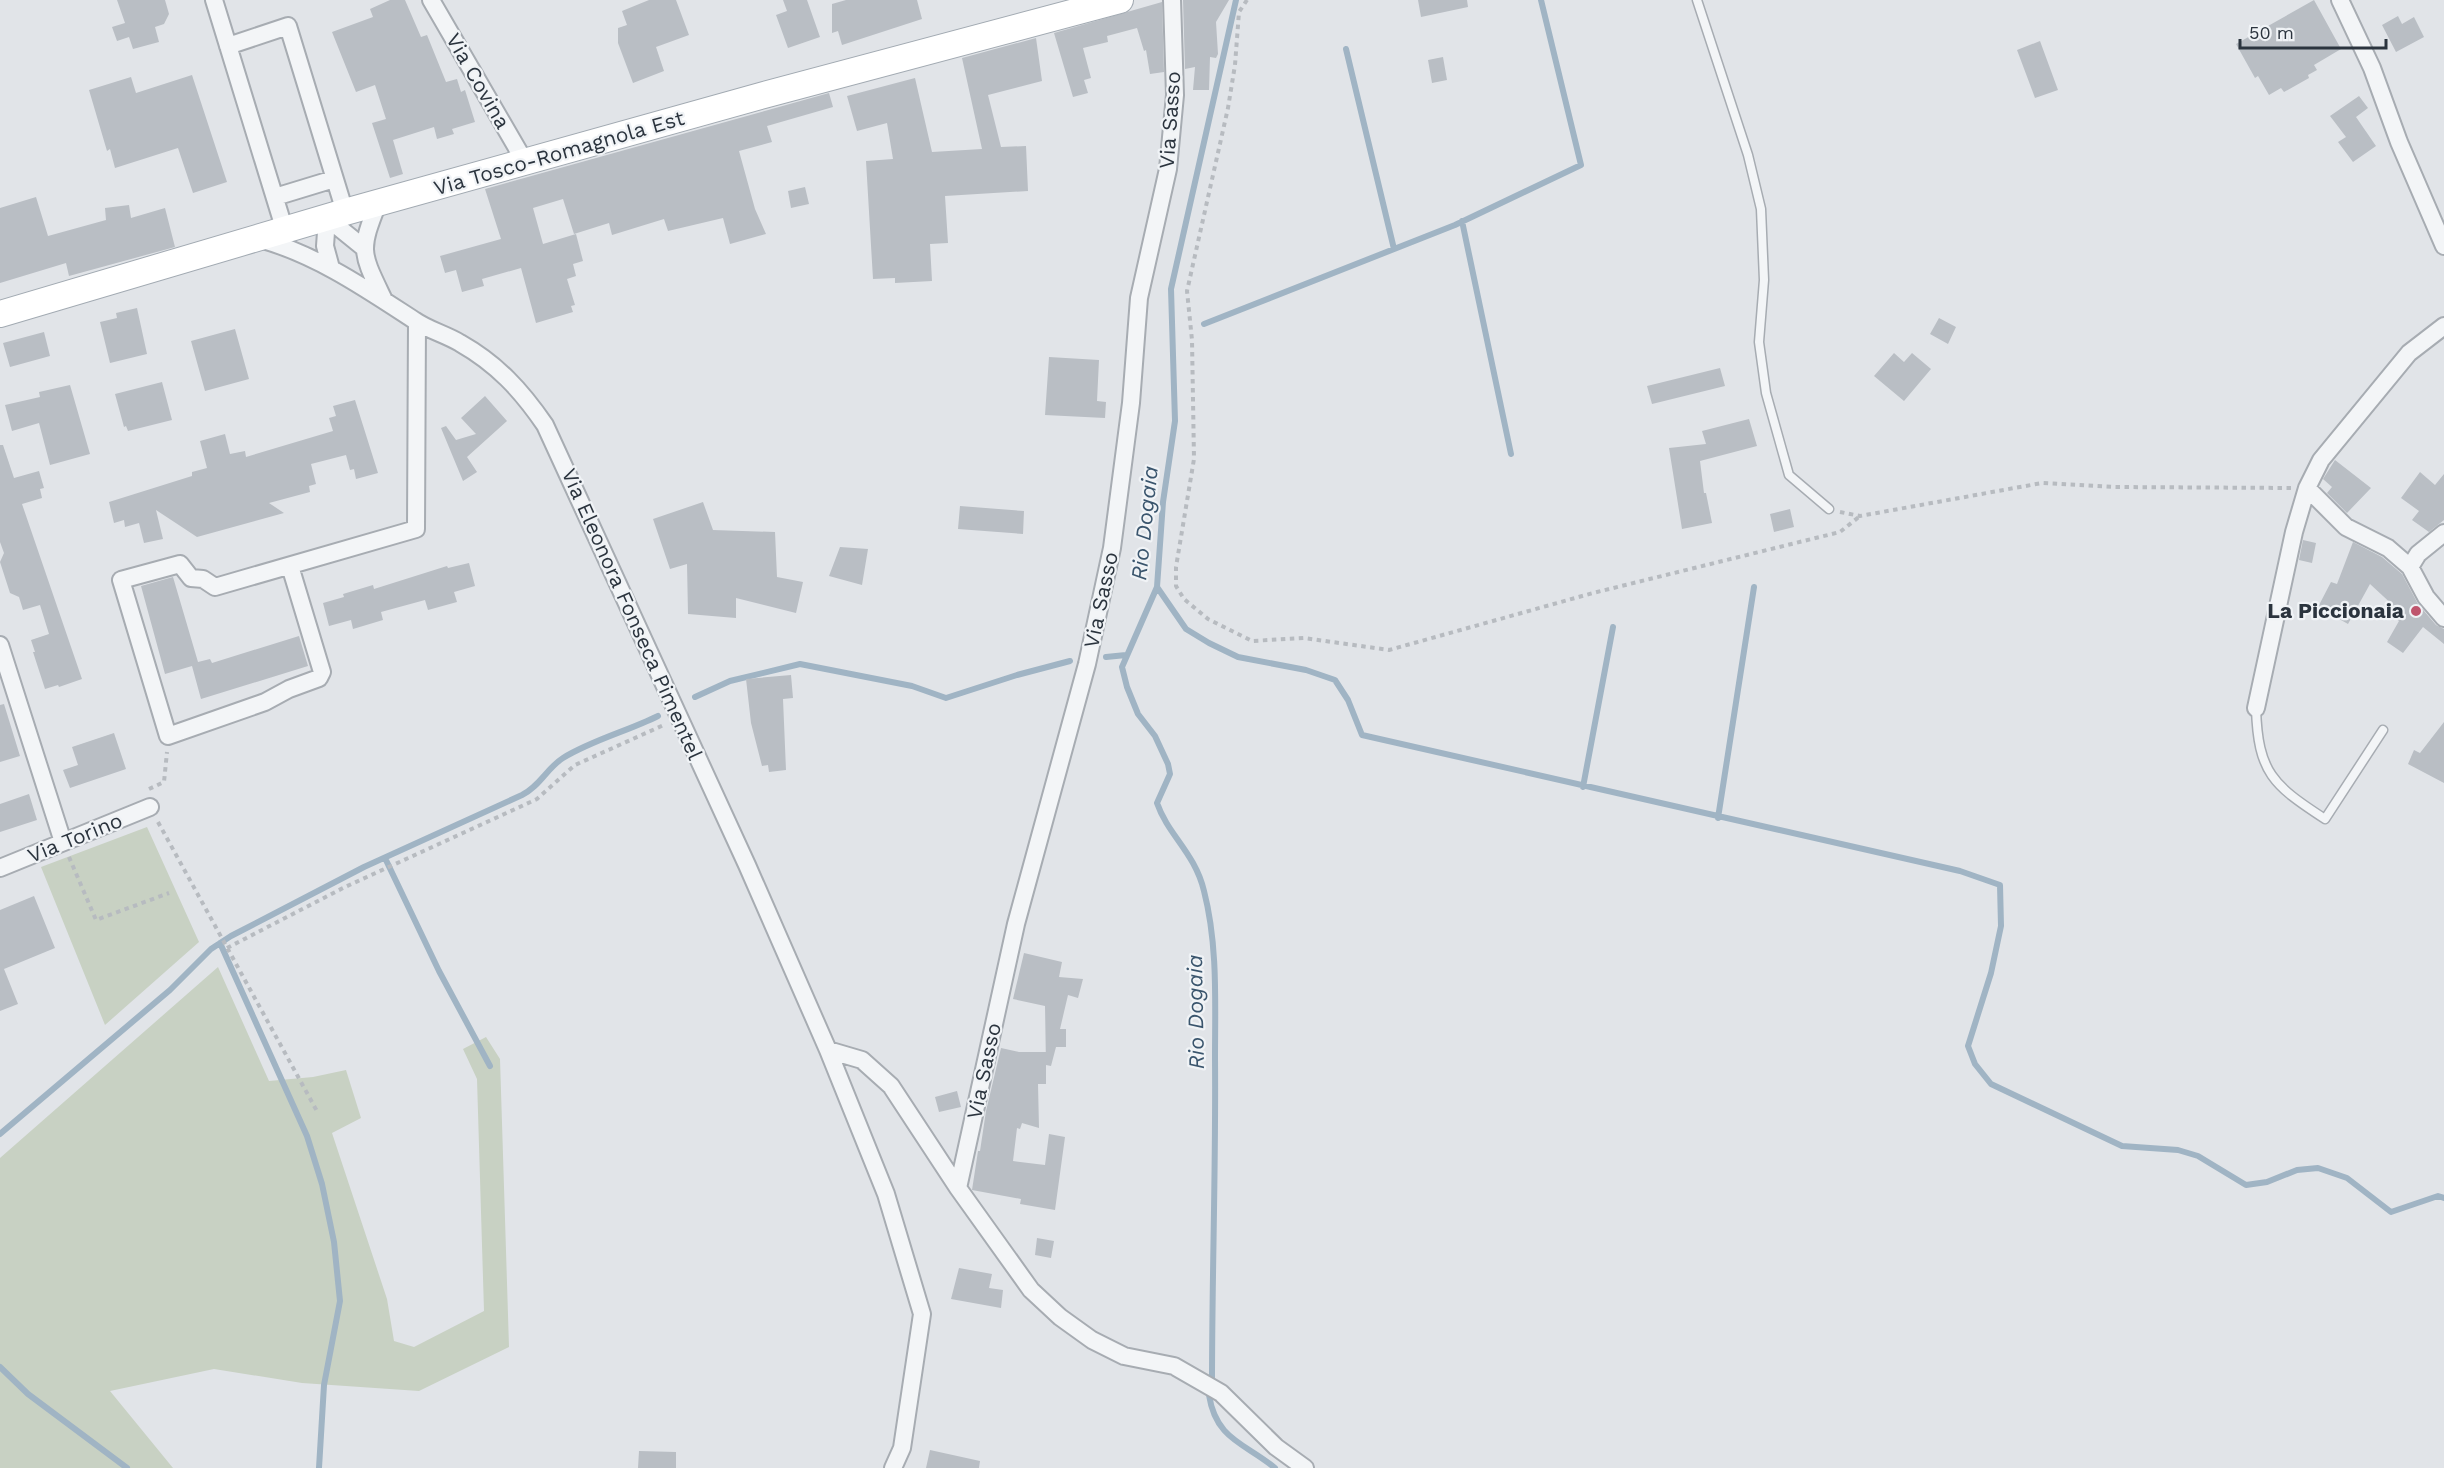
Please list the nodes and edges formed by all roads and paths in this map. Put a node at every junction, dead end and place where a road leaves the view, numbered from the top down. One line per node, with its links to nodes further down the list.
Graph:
1 (213, 0): 8 (street)
2 (431, 0): 9 (street, Via Covina)
3 (1120, 0): 9 (main road, Via Tosco-Romagnola Est)
4 (1172, 0): 42 (street, Via Sasso)
5 (1247, 0): 25 (path)
6 (1697, 0): 24 (lane)
7 (2340, 0): 16 (street)
8 (228, 46): 10 (street); 11 (street)
9 (525, 162): 12 (main road, Via Tosco-Romagnola Est)
10 (334, 179): 11 (street); 13 (street)
11 (275, 197): 14 (street)
12 (378, 203): 13 (main road, Via Tosco-Romagnola Est); 17 (street)
13 (336, 215): 14 (main road, Via Tosco-Romagnola Est); 17 (street); 18 (street)
14 (285, 231): 15 (main road, Via Tosco-Romagnola Est)
15 (260, 239): 18 (street, Via Eleonora Fonseca Pimentel); 20 (main road, Via Tosco-Romagnola Est)
16 (2444, 246)
17 (364, 248): 19 (street)
18 (331, 268): 19 (street, Via Eleonora Fonseca Pimentel)
19 (384, 299): 21 (street, Via Eleonora Fonseca Pimentel)
20 (0, 314)
21 (417, 322): 27 (street); 32 (street, Via Eleonora Fonseca Pimentel)
22 (2444, 326): 23 (street)
23 (2307, 488): 25 (path); 28 (street); 31 (street)
24 (1829, 509): 25 (path)
25 (1860, 516)
26 (2444, 533): 28 (street)
27 (290, 566): 34 (street); 34 (street)
28 (2410, 567): 29 (street)
29 (2444, 618)
30 (0, 645): 36 (street)
31 (2256, 708): 33 (lane)
32 (678, 718): 39 (path); 40 (street, Via Eleonora Fonseca Pimentel)
33 (2383, 730)
34 (168, 736): 35 (path)
35 (150, 807): 36 (street, Via Torino); 39 (path)
36 (63, 842): 37 (street, Via Torino); 38 (path)
37 (0, 868)
38 (169, 892)
39 (227, 948): 41 (path)
40 (828, 1050): 42 (street); 43 (street)
41 (318, 1113)
42 (958, 1188): 44 (street)
43 (893, 1468)
44 (1305, 1468)

